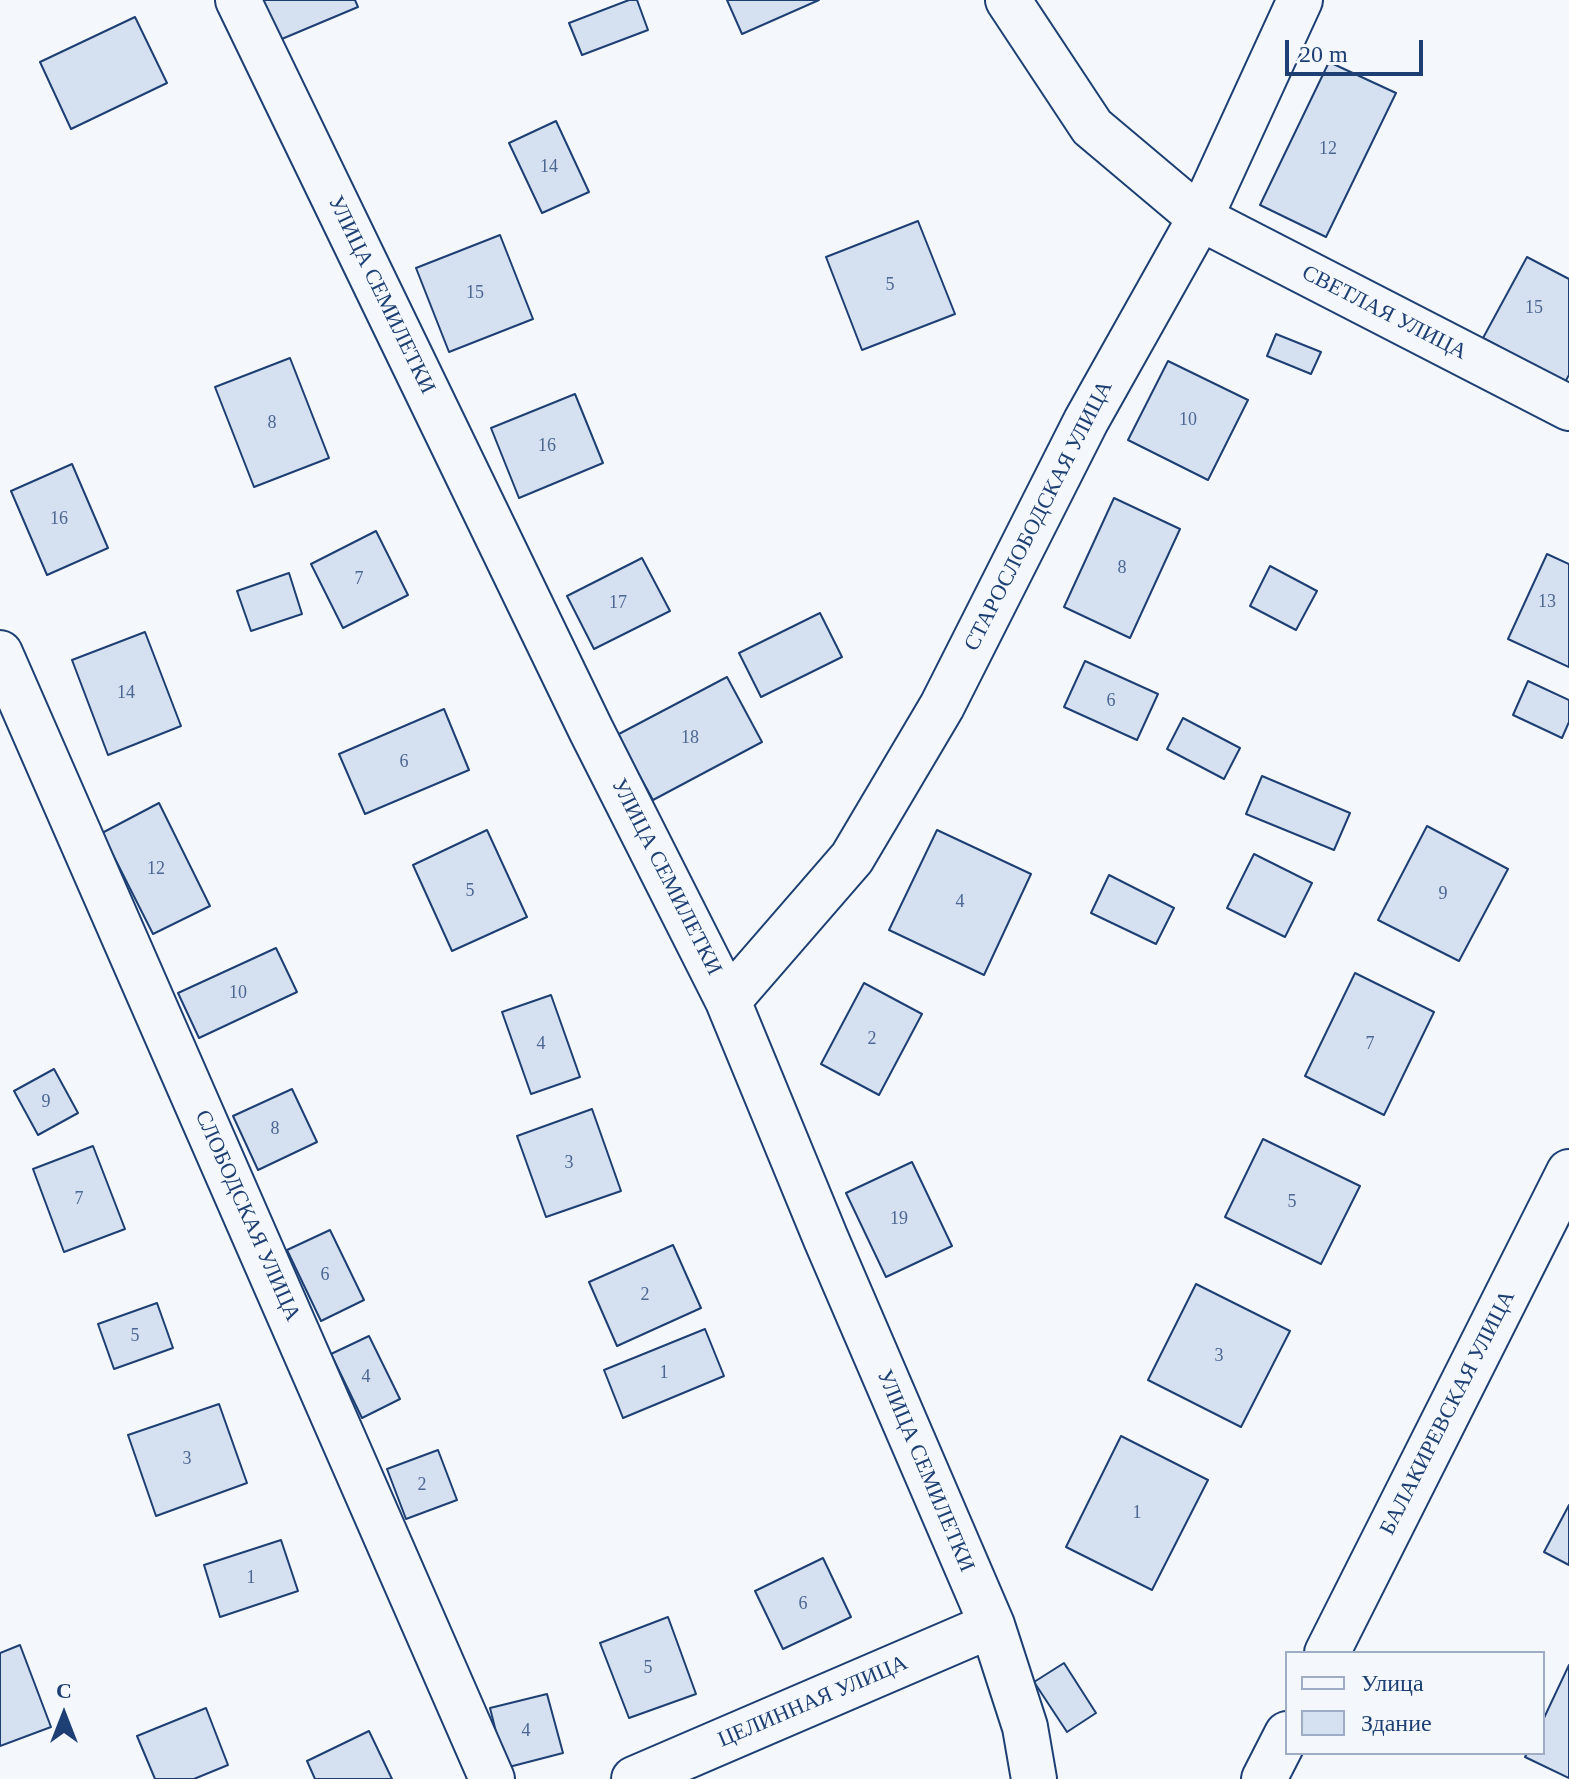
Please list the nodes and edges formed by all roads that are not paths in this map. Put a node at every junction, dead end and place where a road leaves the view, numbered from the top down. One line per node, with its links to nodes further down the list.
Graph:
1 (238, 0): 7 (street, УЛИЦА СЕМИЛЕТКИ)
2 (1008, 0): 4 (street, СВЕТЛАЯ УЛИЦА)
3 (1300, 0): 4 (street, СТАРОСЛОБОДСКАЯ УЛИЦА)
4 (1200, 218): 5 (street, СВЕТЛАЯ УЛИЦА); 7 (street, СТАРОСЛОБОДСКАЯ УЛИЦА)
5 (1569, 408)
6 (0, 653): 12 (street, СЛОБОДСКАЯ УЛИЦА)
7 (728, 1001): 9 (street, УЛИЦА СЕМИЛЕТКИ)
8 (1569, 1172): 10 (street, БАЛАКИРЕВСКАЯ УЛИЦА)
9 (992, 1625): 13 (street, ЦЕЛИННАЯ УЛИЦА); 14 (street, УЛИЦА СЕМИЛЕТКИ)
10 (1328, 1651)
11 (1285, 1738): 15 (street)
12 (492, 1779)
13 (634, 1779)
14 (1034, 1779)
15 (1264, 1779)

